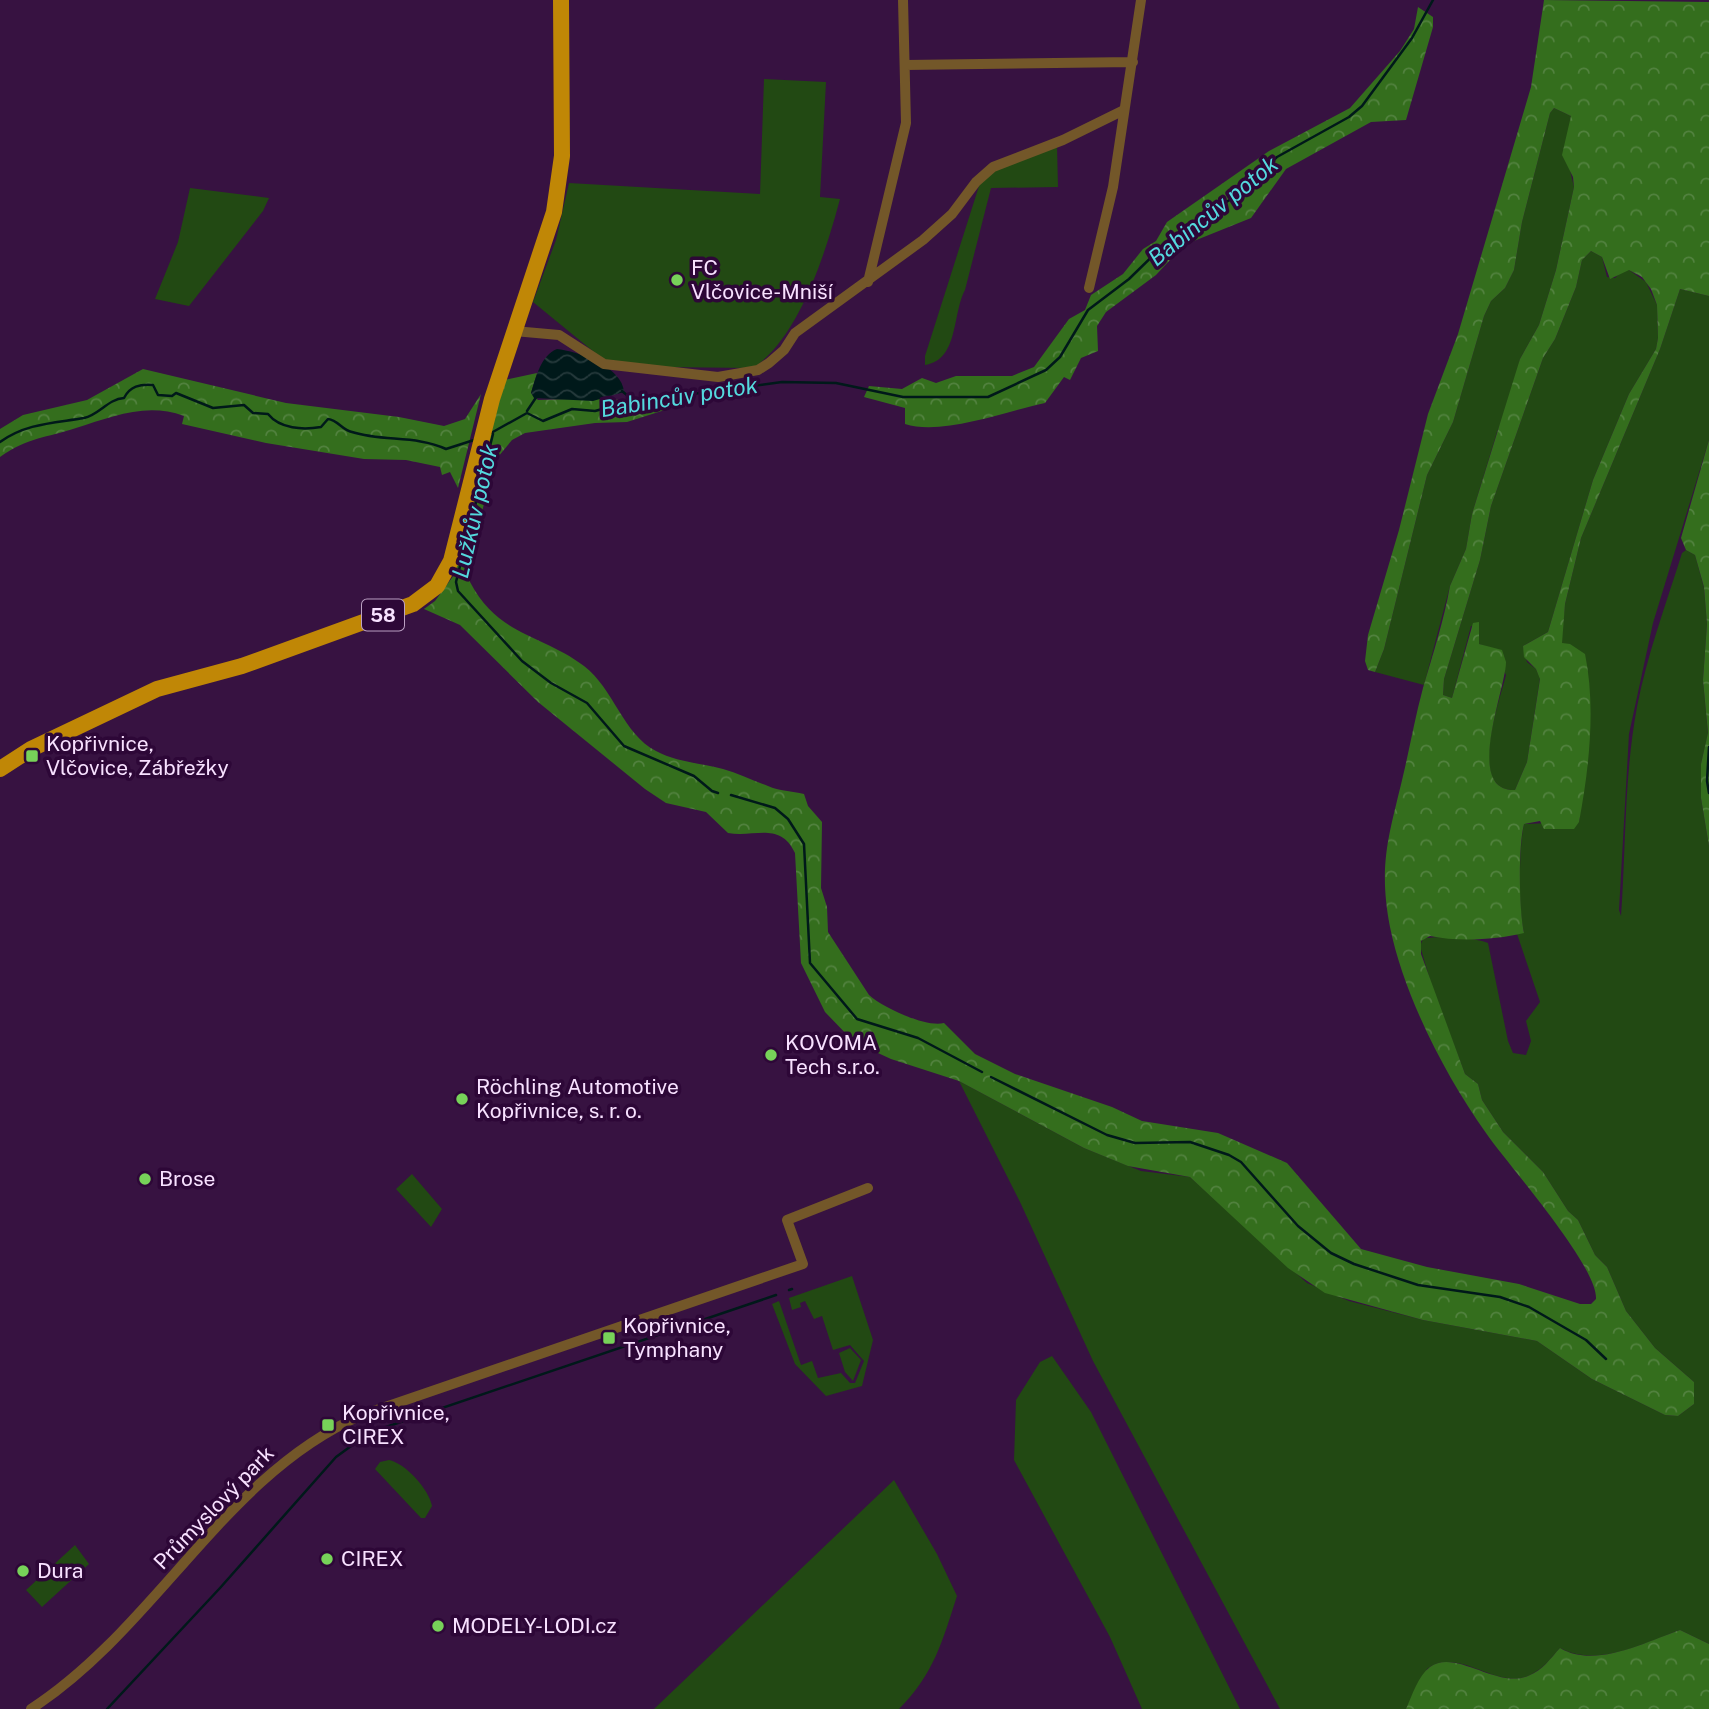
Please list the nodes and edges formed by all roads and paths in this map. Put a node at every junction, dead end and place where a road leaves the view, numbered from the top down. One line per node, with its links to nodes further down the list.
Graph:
1 (561, 0): 9 (main road, 58)
2 (903, 0): 5 (street)
3 (1141, 0): 4 (street)
4 (1133, 62): 5 (street); 6 (street)
5 (905, 65): 7 (street)
6 (1124, 110): 7 (street); 8 (street)
7 (868, 282): 9 (street)
8 (1089, 288)
9 (514, 331): 10 (main road, 58)
10 (0, 769)
11 (868, 1188): 12 (street, Průmyslový park)
12 (32, 1709)

